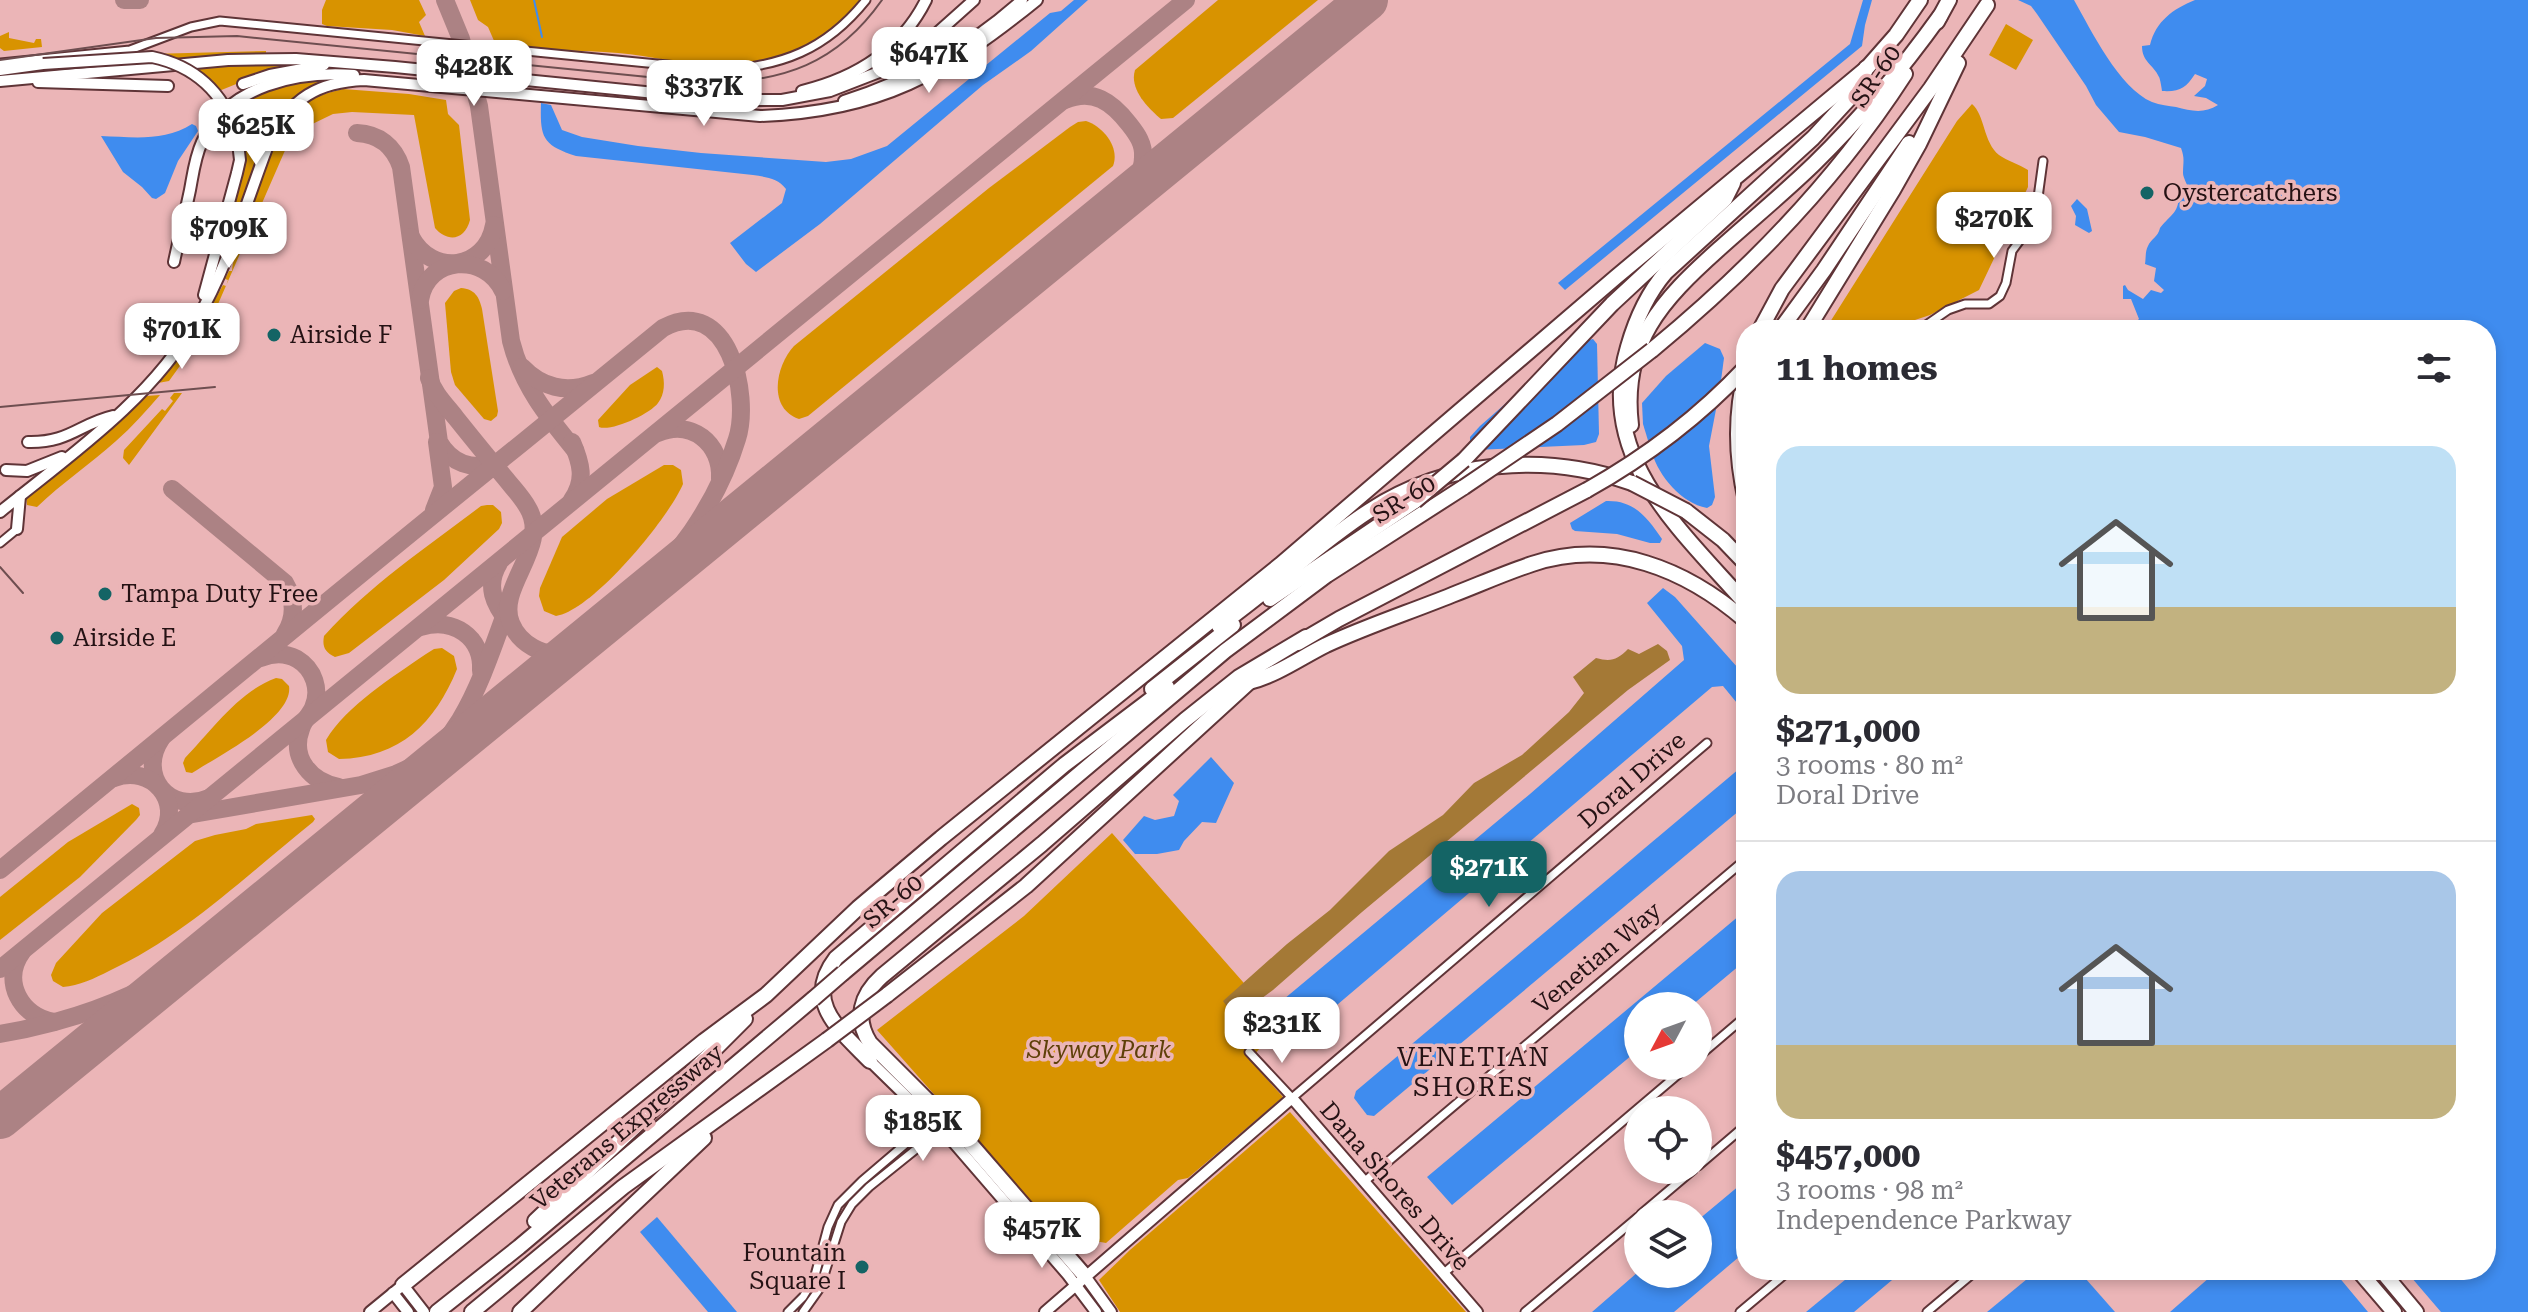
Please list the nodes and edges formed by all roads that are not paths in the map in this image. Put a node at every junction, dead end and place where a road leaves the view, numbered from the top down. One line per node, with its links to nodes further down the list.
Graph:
1 (866, 0): 10 (street)
2 (926, 0): 18 (street)
3 (974, 0): 18 (street)
4 (1022, 0): 19 (street)
5 (1037, 0): 19 (street)
6 (1920, 0): 12 (highway)
7 (1949, 0): 9 (highway, SR-60)
8 (1988, 2): 13 (highway); 24 (highway)
9 (1940, 16): 33 (highway); 42 (highway, SR-60 / SR-60, bridge)
10 (0, 63)
11 (354, 63): 14 (street); 16 (street); 18 (street)
12 (1867, 68): 21 (highway); 33 (highway)
13 (1951, 76): 25 (highway); 26 (highway)
14 (2, 77): 17 (street); 23 (street, bridge)
15 (396, 82): 19 (street); 22 (street); 23 (street)
16 (243, 84)
17 (168, 86)
18 (725, 100)
19 (788, 115)
20 (2043, 161): 27 (street)
21 (1735, 179): 43 (highway); 46 (highway, bridge)
22 (174, 262)
23 (197, 320): 29 (street)
24 (1765, 320)
25 (1787, 320)
26 (1813, 320)
27 (1934, 320)
28 (1736, 378): 41 (highway, bridge)
29 (116, 416): 30 (street); 31 (street)
30 (28, 442)
31 (72, 454): 32 (street); 34 (street)
32 (6, 470)
33 (1638, 481): 38 (highway, bridge); 39 (highway); 43 (highway)
34 (20, 496): 35 (street); 36 (street)
35 (0, 512)
36 (17, 529): 37 (street)
37 (0, 543)
38 (1736, 554)
39 (1736, 593)
40 (1736, 613): 44 (highway)
41 (1306, 637): 44 (highway); 67 (highway)
42 (1225, 651): 46 (highway); 48 (highway, SR-60 / SR-60)
43 (1143, 677): 49 (highway)
44 (1249, 682): 57 (highway, Veterans Expressway, bridge)
45 (1707, 743): 55 (street, Doral Drive)
46 (1064, 765): 53 (highway)
47 (1736, 867): 61 (street, Venetian Way)
48 (843, 973): 66 (highway, Veterans Expressway, bridge)
49 (766, 995): 66 (highway); 73 (highway)
50 (1736, 1025): 51 (street)
51 (1712, 1045)
52 (1249, 1052): 55 (street, Dana Shores Drive)
53 (870, 1061): 56 (street)
54 (1671, 1080): 65 (street)
55 (1292, 1098): 61 (street, Dana Shores Drive); 67 (street)
56 (926, 1114): 59 (street); 80 (street)
57 (723, 1116): 78 (highway, Veterans Expressway); 79 (highway)
58 (1736, 1134): 60 (street)
59 (946, 1135): 67 (street); 81 (street)
60 (1712, 1154)
61 (1365, 1181): 65 (street, Dana Shores Drive)
62 (1677, 1184): 63 (street)
63 (1658, 1200)
64 (1624, 1228): 86 (street)
65 (1444, 1273): 85 (street, Dana Shores Drive)
66 (479, 1276): 75 (highway, Veterans Expressway)
67 (1080, 1280): 82 (street); 83 (street); 84 (street)
68 (1778, 1280): 87 (street)
69 (1965, 1280): 88 (street)
70 (2367, 1280): 89 (highway)
71 (2389, 1280): 74 (highway)
72 (2394, 1280): 74 (highway)
73 (398, 1289): 75 (street); 76 (street); 77 (street)
74 (2400, 1293): 90 (highway)
75 (433, 1311)
76 (370, 1312)
77 (408, 1312)
78 (472, 1312)
79 (520, 1312)
80 (788, 1312)
81 (803, 1312)
82 (1045, 1312)
83 (1096, 1312)
84 (1111, 1312)
85 (1477, 1312)
86 (1525, 1312)
87 (1740, 1312)
88 (1927, 1312)
89 (2394, 1312)
90 (2416, 1312)

